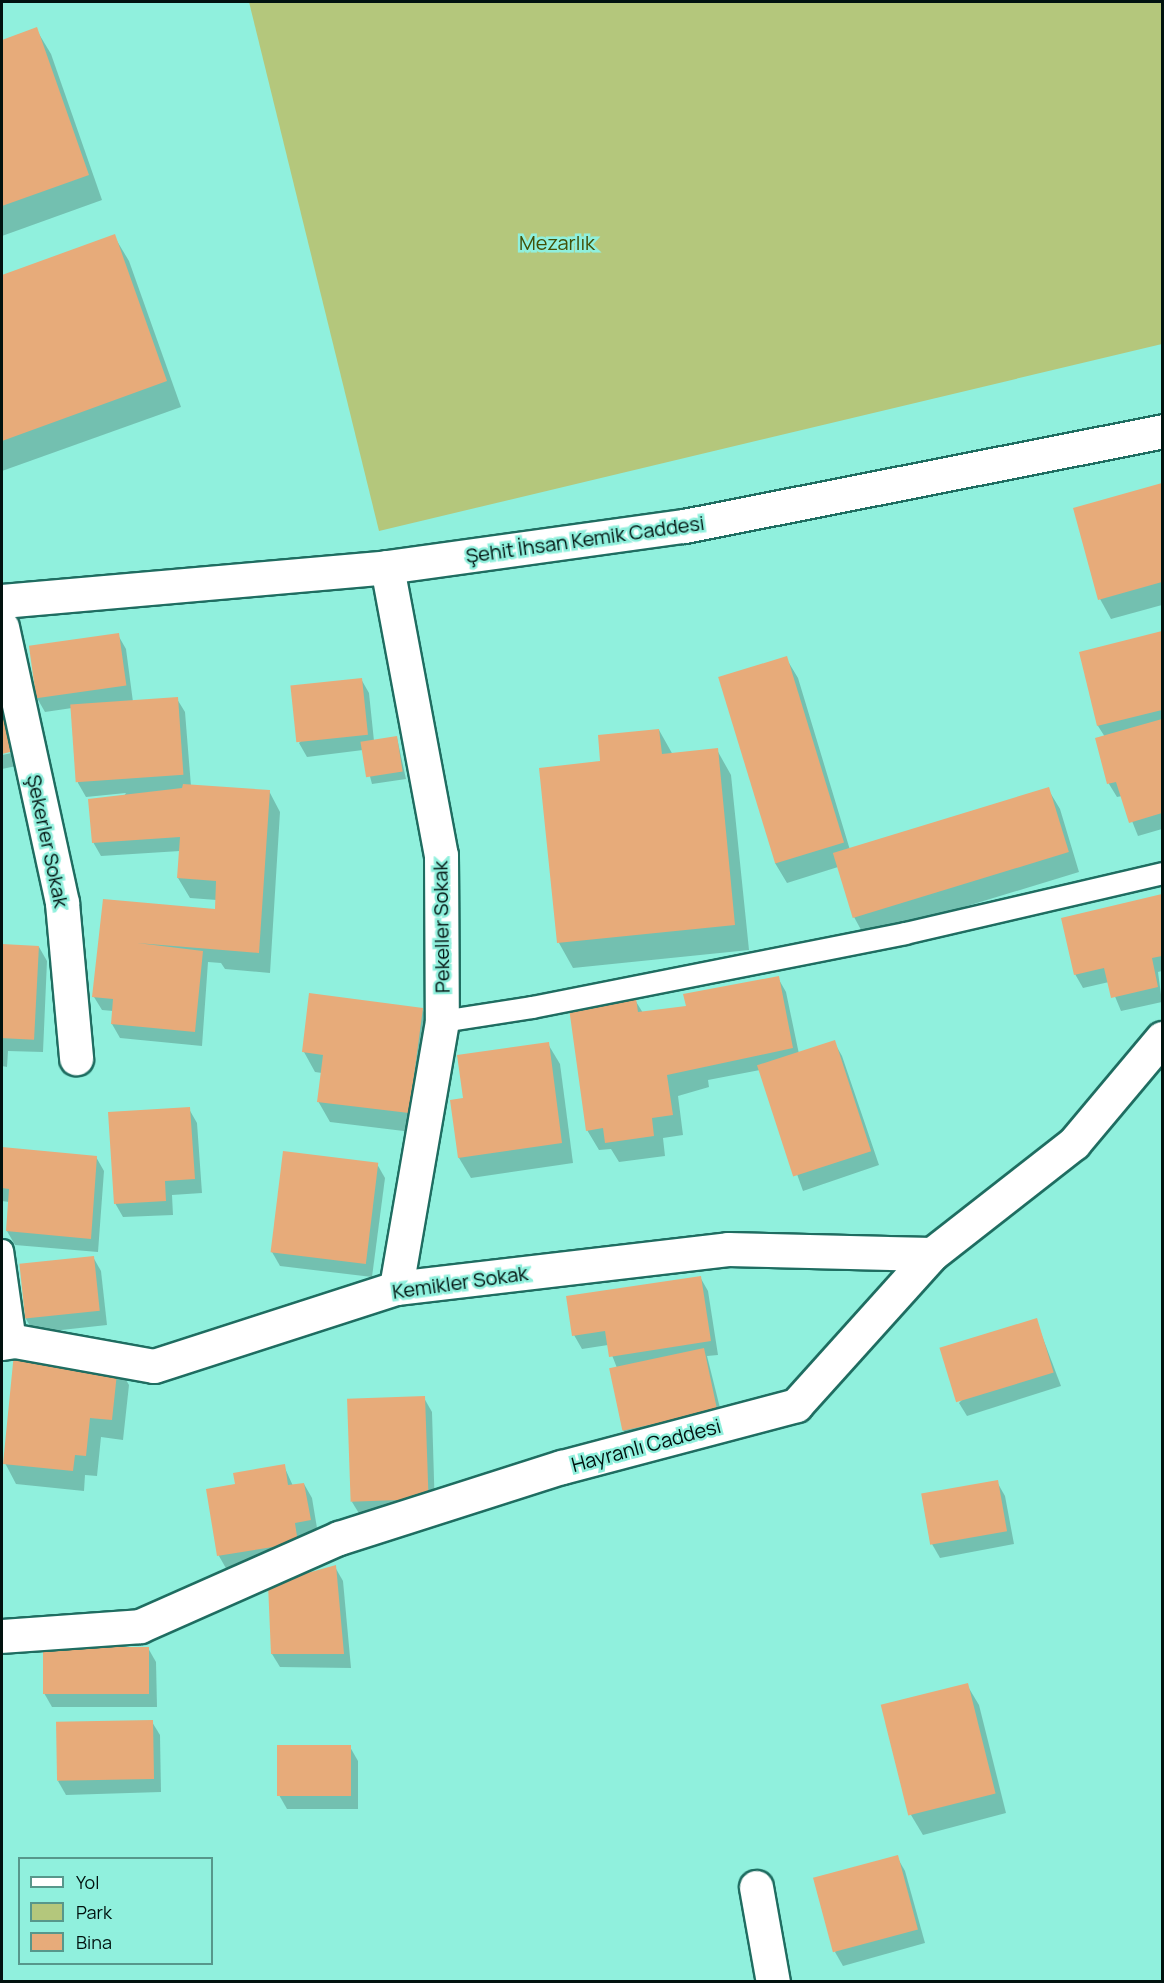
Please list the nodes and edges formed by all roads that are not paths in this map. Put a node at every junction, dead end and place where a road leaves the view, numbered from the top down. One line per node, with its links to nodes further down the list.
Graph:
1 (1162, 431): 2 (street, Şehit İhsan Kemik Caddesi)
2 (387, 567): 3 (street, Şehit İhsan Kemik Caddesi); 6 (street, Pekeller Sokak)
3 (2, 601)
4 (2, 627): 8 (street, Şekerler Sokak)
5 (1162, 873): 6 (lane)
6 (442, 1021): 11 (street, Pekeller Sokak)
7 (1162, 1038): 10 (street, Hayranlı Caddesi)
8 (76, 1058)
9 (2, 1250): 12 (lane)
10 (932, 1254): 11 (street, Kemikler Sokak); 13 (street, Hayranlı Caddesi)
11 (396, 1288): 12 (street, Kemikler Sokak)
12 (8, 1342)
13 (2, 1636)
14 (756, 1887): 15 (street)
15 (773, 1982)

